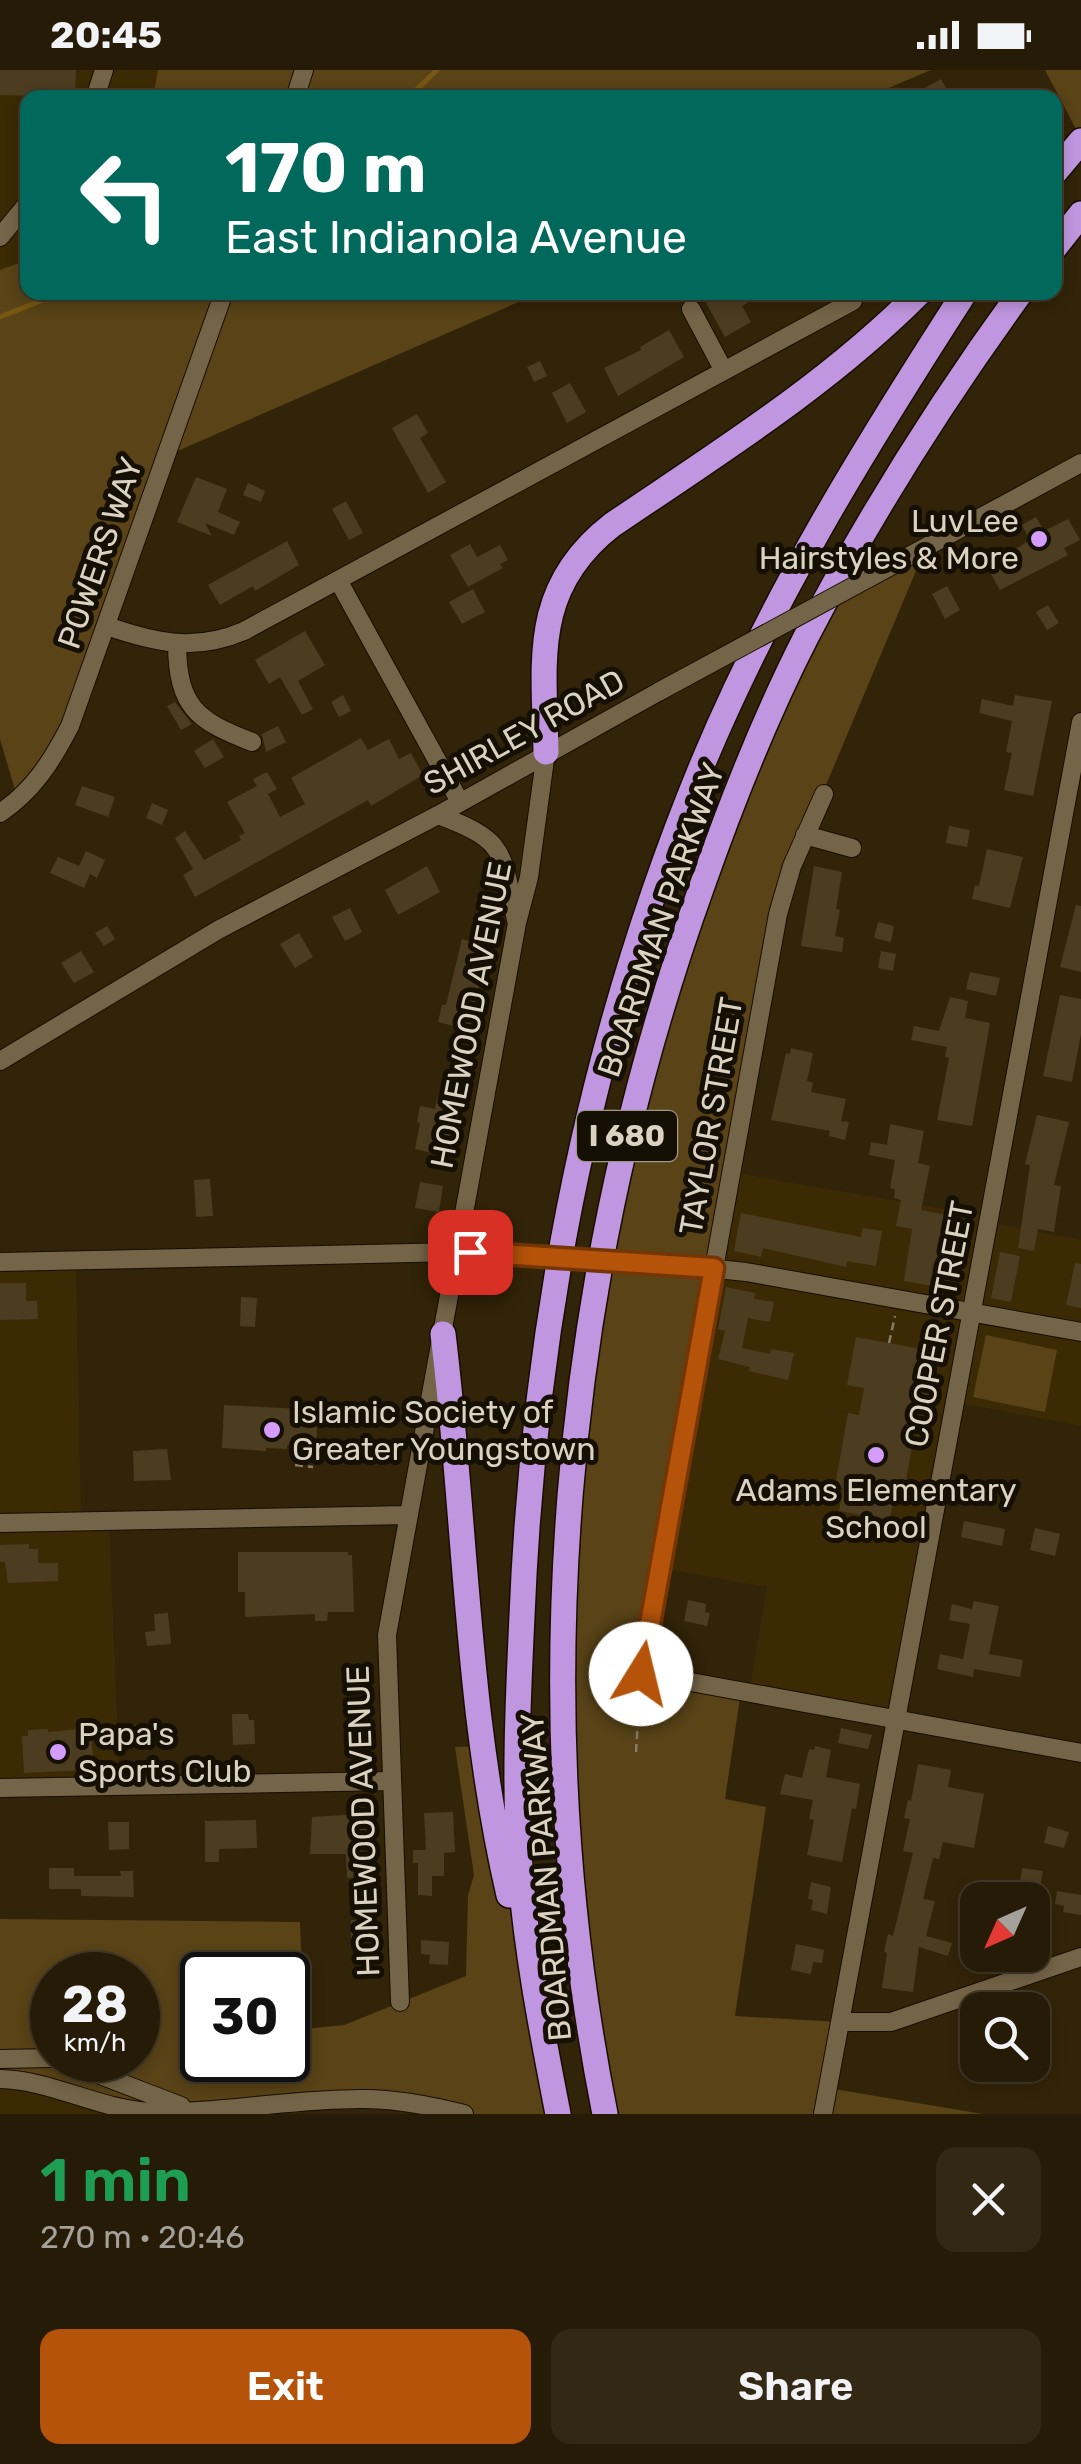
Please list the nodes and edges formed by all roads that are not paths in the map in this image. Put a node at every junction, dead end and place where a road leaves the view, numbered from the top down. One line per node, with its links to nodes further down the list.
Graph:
1 (1081, 131): 3 (highway)
2 (1081, 141): 4 (highway)
3 (1062, 150)
4 (1062, 164)
5 (20, 213): 7 (street)
6 (1081, 214): 8 (highway)
7 (0, 238)
8 (1062, 238)
9 (221, 300): 18 (street, POWERS WAY)
10 (911, 300): 22 (highway)
11 (959, 300): 46 (highway, BOARDMAN PARKWAY / I 680)
12 (1015, 300): 54 (highway, BOARDMAN PARKWAY / I 680)
13 (853, 301): 15 (street)
14 (691, 309): 15 (street)
15 (724, 371): 17 (street)
16 (1081, 463): 22 (street, SHIRLEY ROAD, bridge)
17 (338, 580): 19 (street); 24 (street)
18 (106, 626): 19 (street); 25 (street, POWERS WAY)
19 (177, 645): 21 (street)
20 (1081, 722): 34 (street, COOPER STREET)
21 (252, 742)
22 (546, 752): 24 (street, SHIRLEY ROAD); 29 (street, HOMEWOOD AVENUE)
23 (824, 794): 27 (street, TAYLOR STREET)
24 (460, 802): 26 (street, SHIRLEY ROAD)
25 (0, 814)
26 (438, 815): 29 (street); 30 (street, SHIRLEY ROAD)
27 (805, 835): 28 (street); 33 (street, TAYLOR STREET)
28 (852, 848)
29 (517, 923): 31 (street, HOMEWOOD AVENUE)
30 (0, 1061)
31 (457, 1252): 32 (street); 33 (street, bridge); 36 (street, HOMEWOOD AVENUE)
32 (0, 1262)
33 (714, 1268): 34 (street); 39 (street, TAYLOR STREET)
34 (972, 1312): 35 (street); 39 (street, COOPER STREET)
35 (1081, 1332)
36 (442, 1334): 37 (street, HOMEWOOD AVENUE); 46 (highway)
37 (409, 1515): 38 (street); 41 (street, HOMEWOOD AVENUE)
38 (0, 1523)
39 (896, 1720): 40 (street); 45 (street, COOPER STREET)
40 (1081, 1753)
41 (390, 1781): 42 (street); 44 (street, HOMEWOOD AVENUE)
42 (0, 1788)
43 (1081, 1957): 45 (street)
44 (400, 2002)
45 (840, 2022): 55 (street, COOPER STREET)
46 (540, 2025): 53 (highway, BOARDMAN PARKWAY / I 680)
47 (0, 2058): 48 (street)
48 (30, 2058)
49 (0, 2079): 51 (street)
50 (118, 2082): 51 (street)
51 (191, 2110): 52 (street)
52 (464, 2114)
53 (558, 2114)
54 (605, 2114)
55 (823, 2114)

